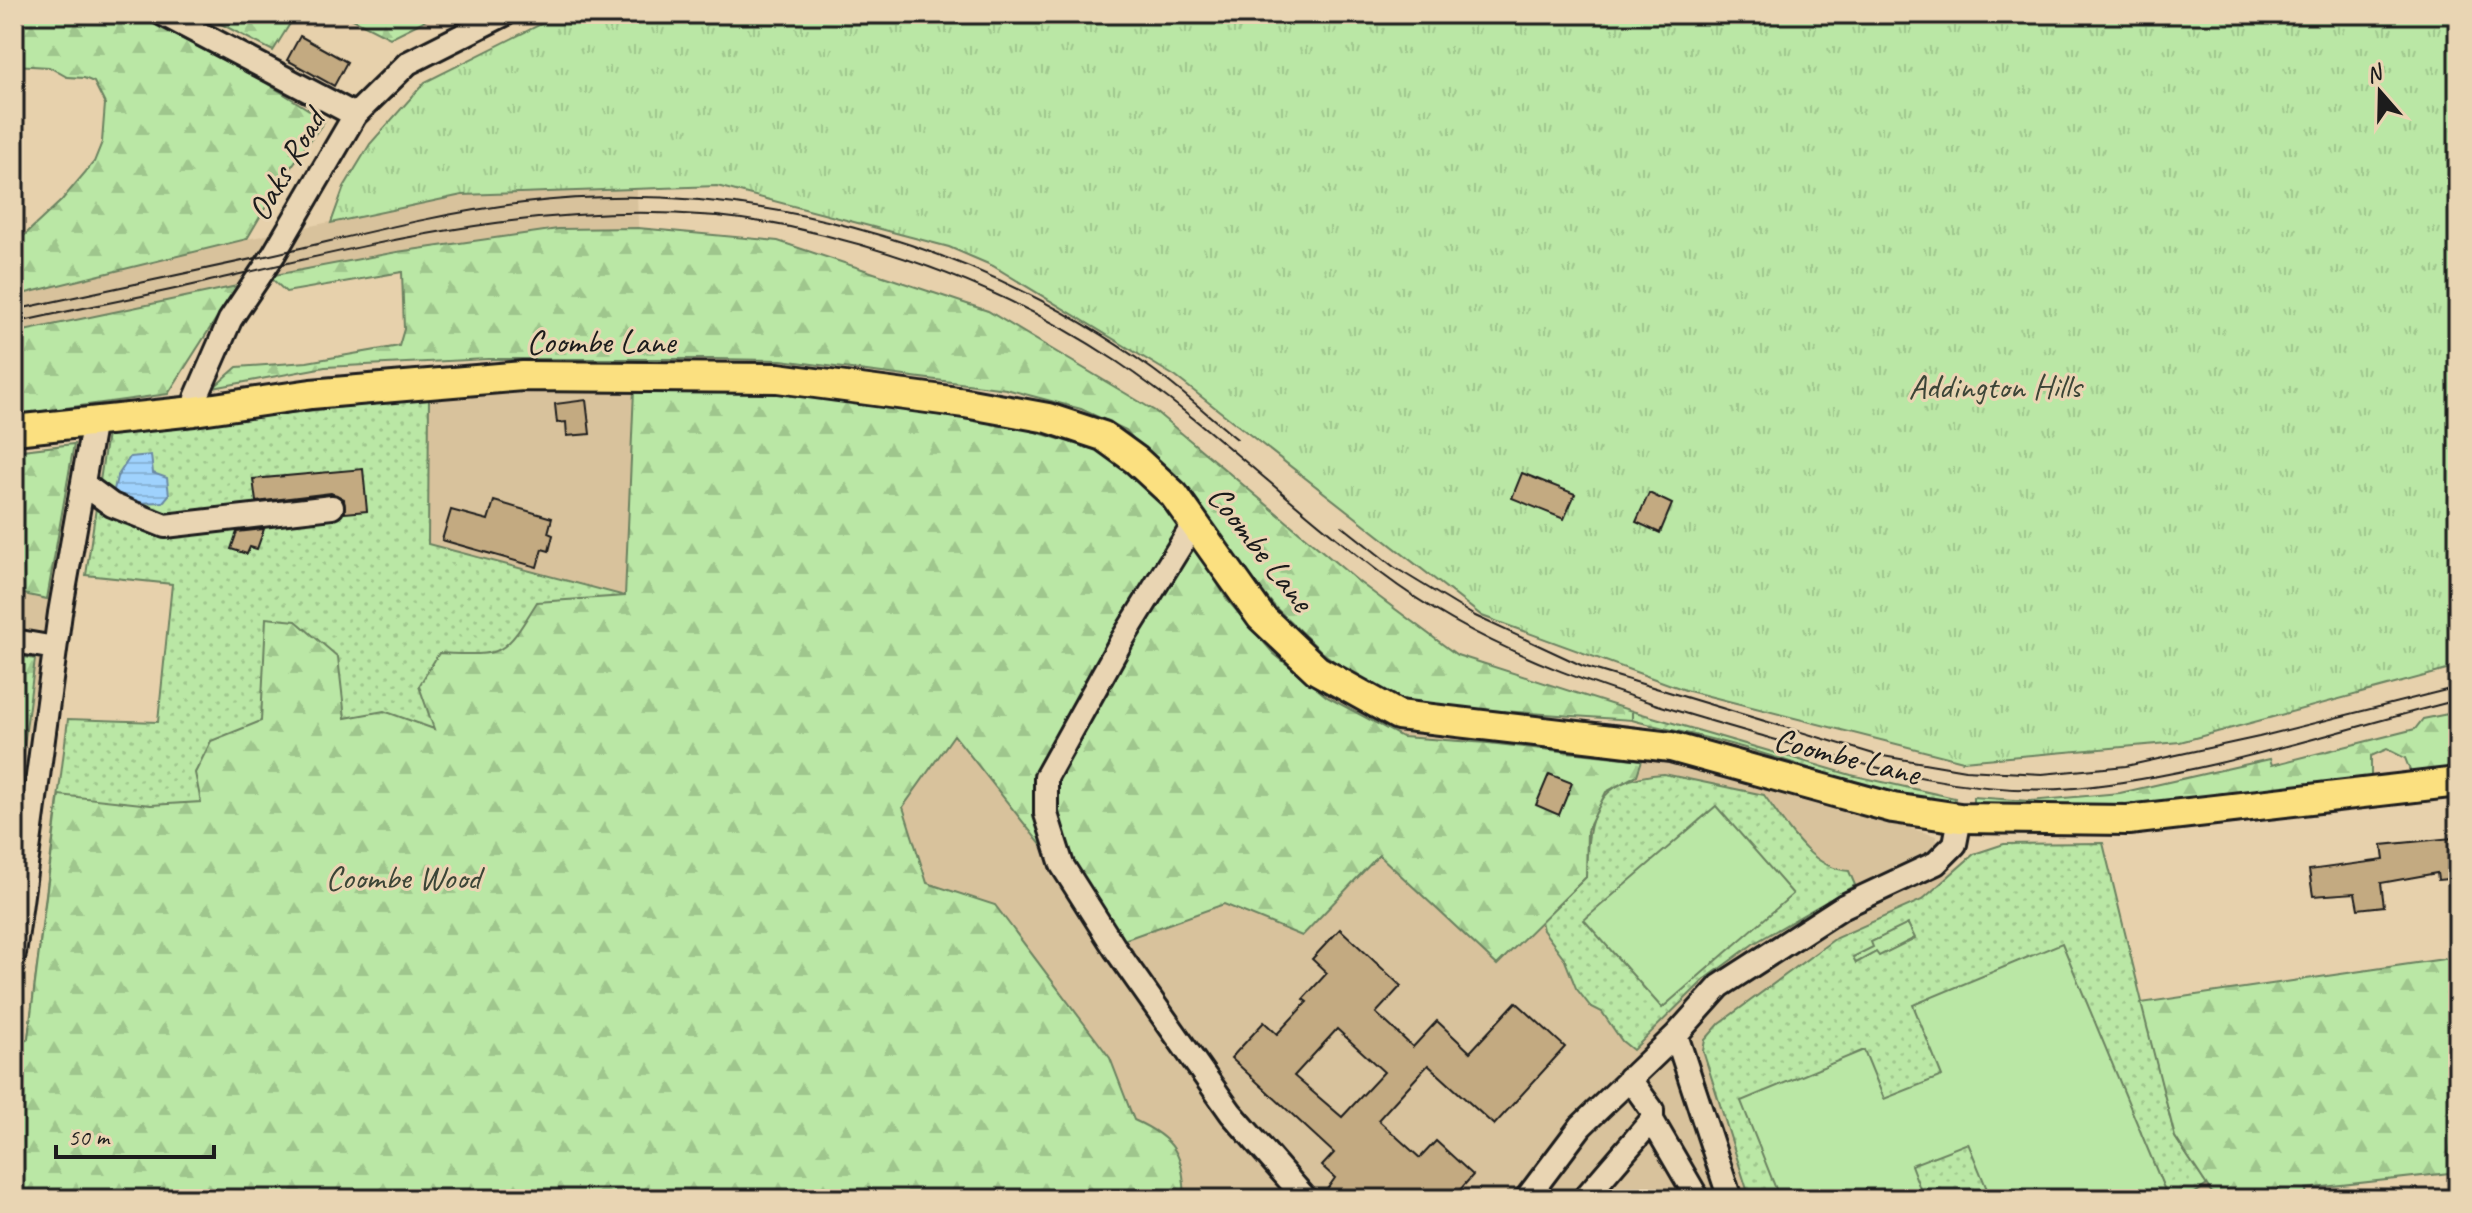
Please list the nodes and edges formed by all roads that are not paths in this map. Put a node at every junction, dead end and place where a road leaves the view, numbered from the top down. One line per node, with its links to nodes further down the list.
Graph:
1 (163, 14): 3 (street)
2 (505, 14): 3 (street, Oaks Road)
3 (355, 115): 4 (street, Oaks Road)
4 (194, 411): 5 (main road, Coombe Lane); 9 (main road, Coombe Lane)
5 (94, 420): 6 (main road, Coombe Lane); 7 (street)
6 (14, 430)
7 (85, 485): 8 (street); 11 (street)
8 (332, 507)
9 (1195, 522): 13 (main road, Coombe Lane); 18 (street)
10 (14, 641): 11 (street)
11 (55, 648): 14 (street)
12 (2458, 782): 13 (main road, Coombe Lane)
13 (1960, 818): 15 (street)
14 (14, 954)
15 (1676, 1035): 16 (street); 22 (street)
16 (1629, 1078): 17 (street); 19 (street)
17 (1652, 1120): 20 (street); 21 (street)
18 (1306, 1199)
19 (1526, 1199)
20 (1584, 1199)
21 (1698, 1199)
22 (1730, 1199)

